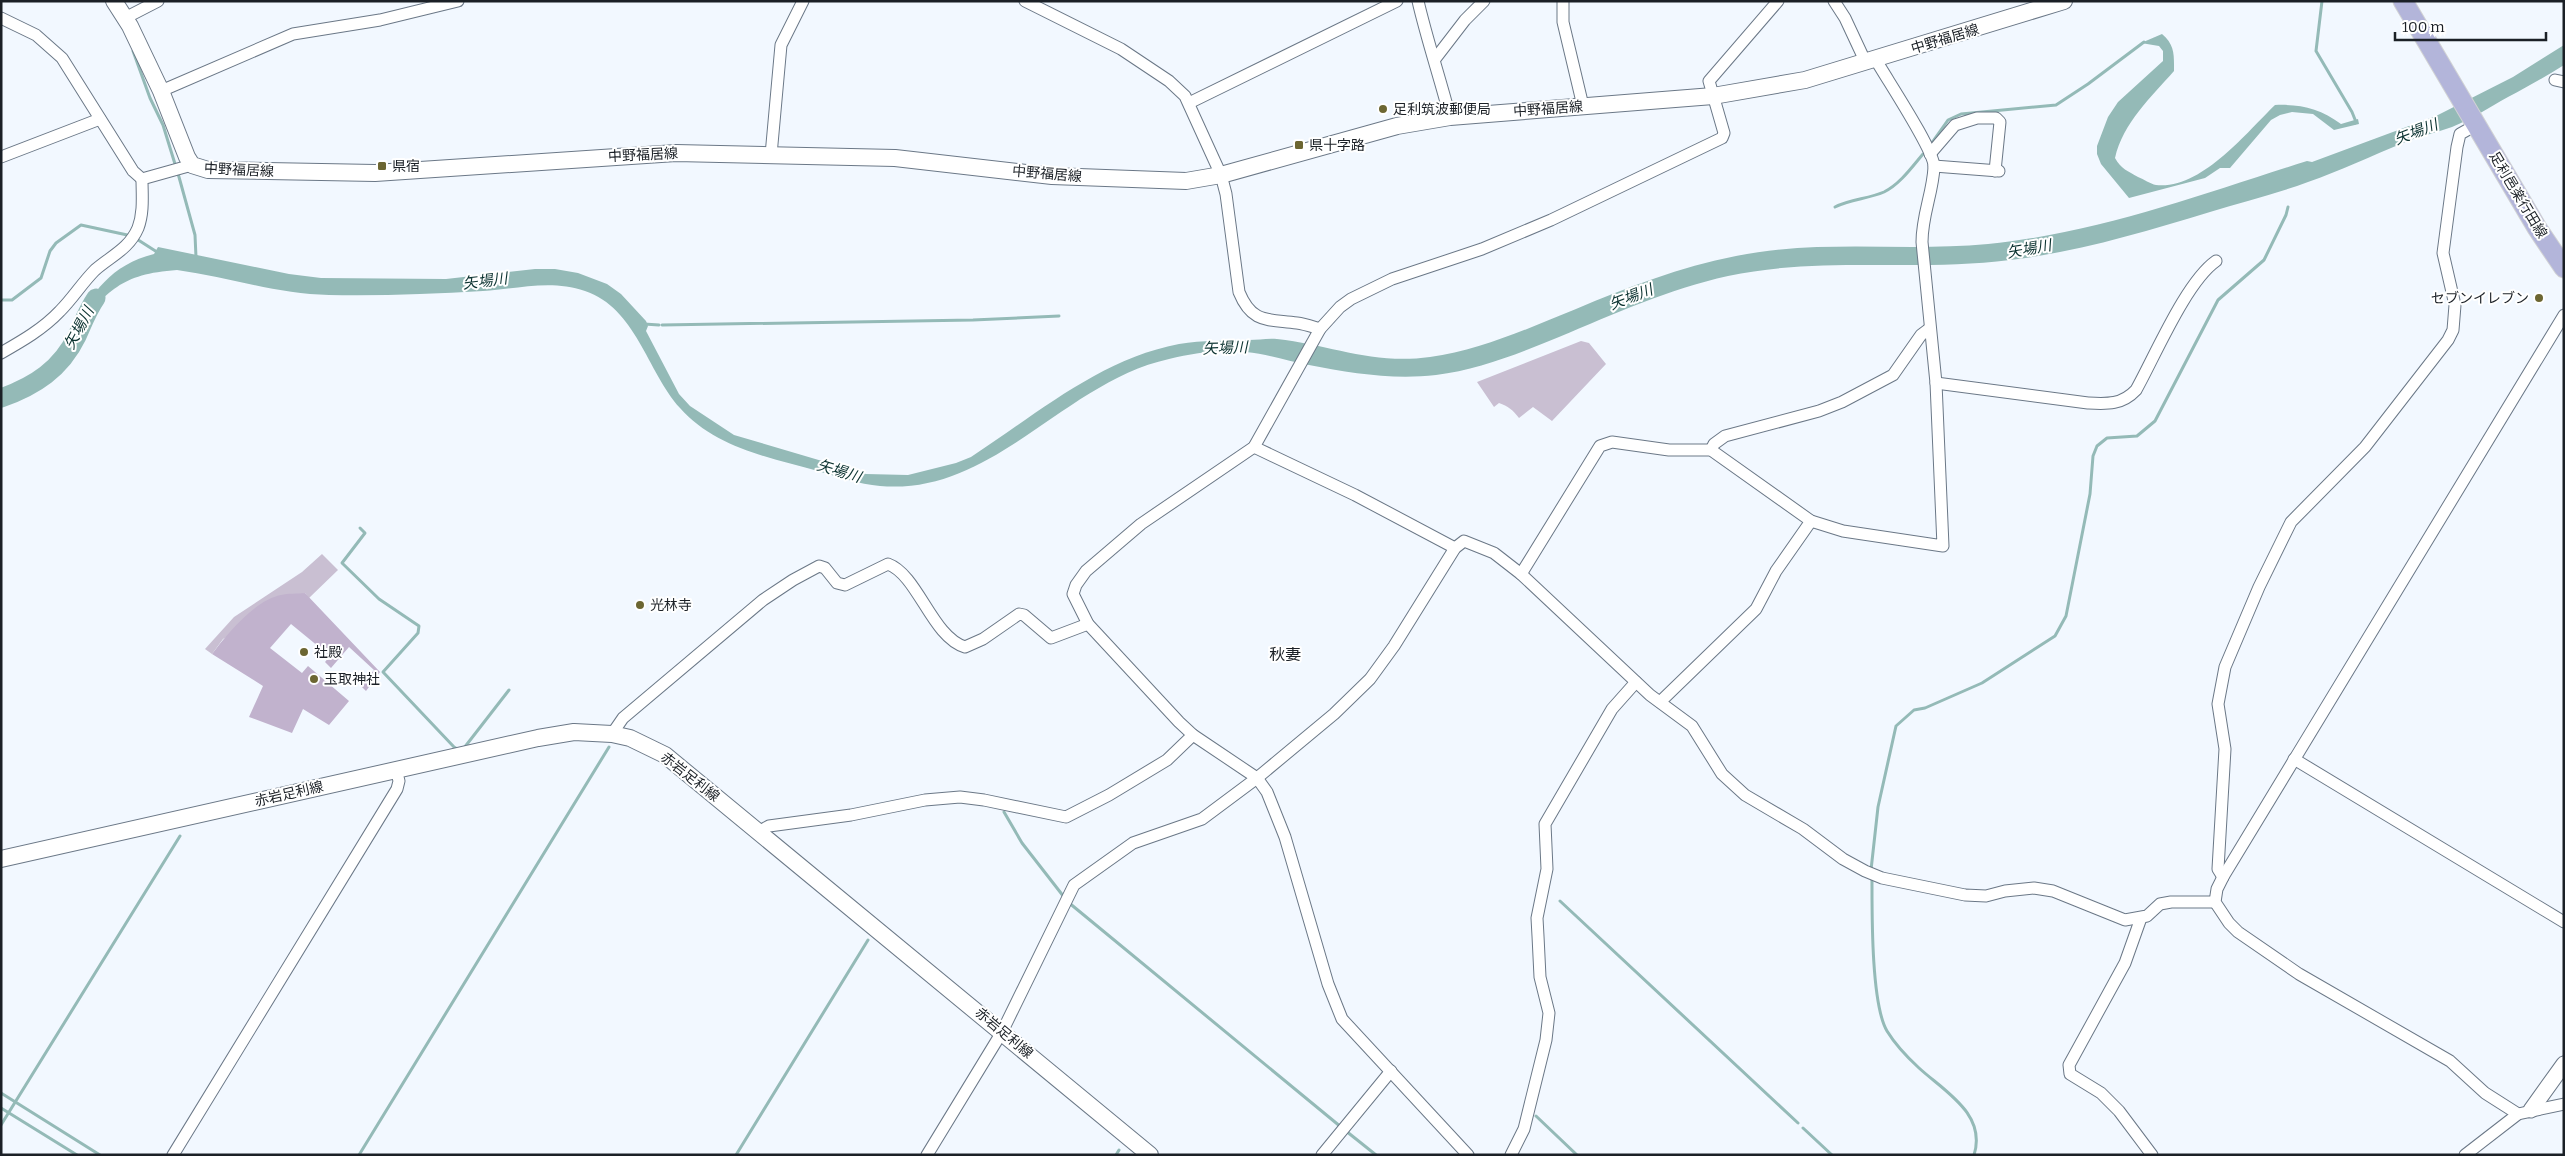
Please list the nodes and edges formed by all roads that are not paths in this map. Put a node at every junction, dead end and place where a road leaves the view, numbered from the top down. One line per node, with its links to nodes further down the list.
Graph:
1 (114, 1): 15 (main road, 中野福居線)
2 (158, 1): 15 (street)
3 (458, 1): 18 (street)
4 (803, 1): 26 (street)
5 (1025, 1): 20 (street)
6 (1396, 1): 20 (street)
7 (1418, 1): 16 (street)
8 (1484, 1): 16 (street)
9 (1563, 1): 21 (street)
10 (1778, 1): 19 (street)
11 (1834, 1): 17 (street)
12 (2064, 1): 17 (main road, 中野福居線)
13 (2403, 1): 24 (main road, 足利邑楽行田線)
14 (1, 18): 23 (street)
15 (126, 18): 18 (main road, 中野福居線)
16 (1435, 59): 22 (street)
17 (1871, 61): 19 (main road, 中野福居線); 25 (street)
18 (161, 91): 28 (main road, 中野福居線)
19 (1713, 96): 21 (main road, 中野福居線); 35 (street)
20 (1188, 104): 30 (street)
21 (1583, 106): 22 (main road, 中野福居線)
22 (1450, 117): 30 (main road, 中野福居線)
23 (100, 120): 27 (street); 31 (street)
24 (2475, 123): 33 (main road, 足利邑楽行田線); 54 (street)
25 (1930, 154): 29 (street); 29 (street)
26 (771, 155): 28 (main road, 中野福居線); 30 (main road, 中野福居線)
27 (1, 157)
28 (192, 165): 31 (street)
29 (1934, 166): 36 (street)
30 (1221, 176): 35 (street)
31 (142, 179): 37 (street)
32 (2216, 261): 38 (street)
33 (2564, 268)
34 (2564, 315): 49 (street)
35 (1320, 329): 39 (street)
36 (1929, 329): 38 (street); 40 (street)
37 (1, 353)
38 (1936, 383): 41 (street)
39 (1254, 447): 42 (street); 44 (street)
40 (1711, 450): 41 (street); 43 (street)
41 (1811, 521): 46 (street)
42 (1456, 548): 43 (street); 51 (street)
43 (1521, 574): 45 (street)
44 (1088, 624): 47 (street); 48 (street)
45 (1636, 682): 46 (street); 68 (street)
46 (1660, 702): 56 (street)
47 (612, 734): 50 (main road, 赤岩足利線); 52 (main road, 赤岩足利線)
48 (1193, 735): 51 (street); 52 (street)
49 (2294, 759): 54 (street); 57 (street)
50 (396, 769): 53 (main road, 赤岩足利線); 63 (street)
51 (1257, 778): 58 (street); 60 (street)
52 (760, 831): 58 (main road, 赤岩足利線)
53 (1, 859)
54 (2223, 877): 55 (street)
55 (2214, 902): 56 (street); 62 (street)
56 (2141, 918): 69 (street)
57 (2564, 922)
58 (1002, 1032): 64 (street); 65 (main road, 赤岩足利線)
59 (2564, 1064): 62 (street)
60 (1391, 1071): 66 (street); 67 (street)
61 (2564, 1104): 62 (street)
62 (2525, 1112): 70 (street)
63 (173, 1155)
64 (927, 1155)
65 (1150, 1155)
66 (1322, 1155)
67 (1468, 1155)
68 (1511, 1155)
69 (2152, 1155)
70 (2465, 1155)

